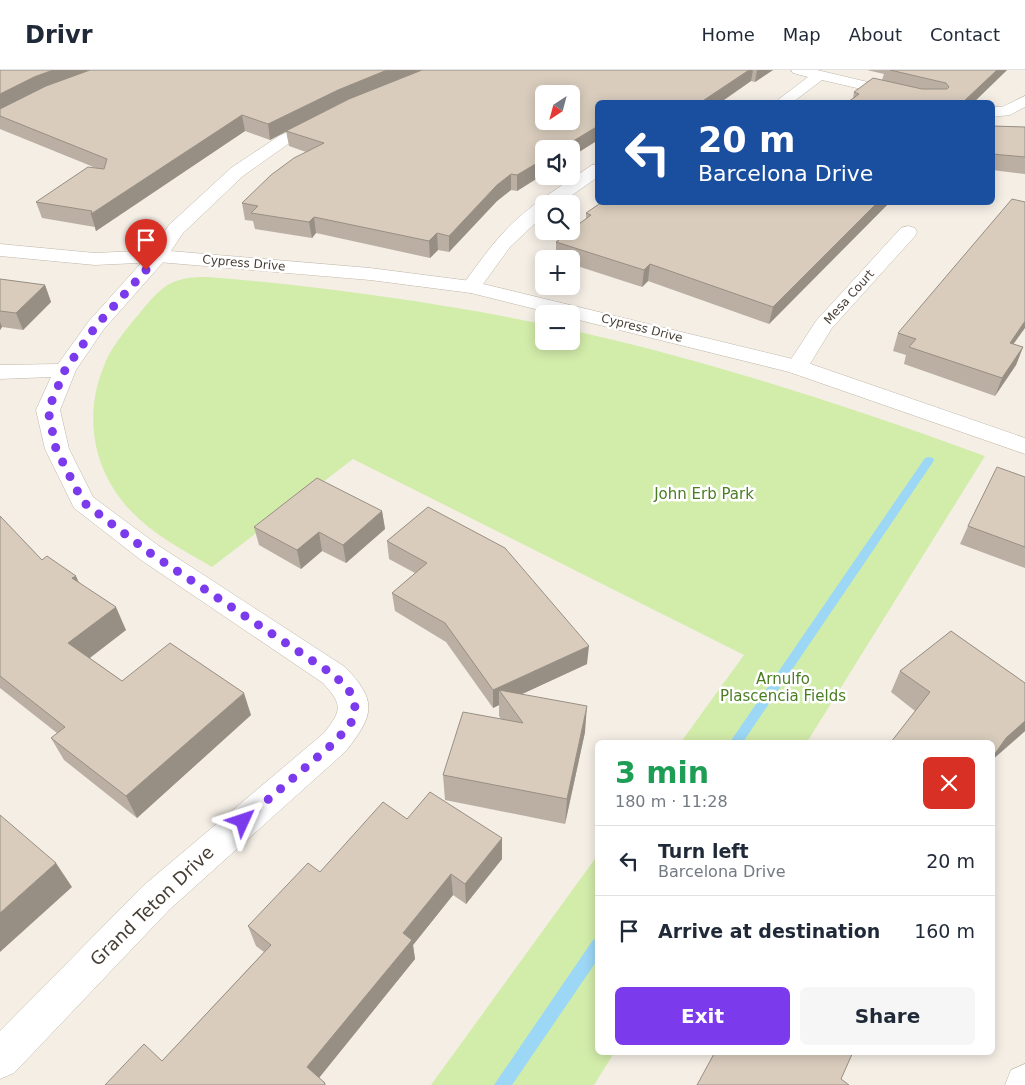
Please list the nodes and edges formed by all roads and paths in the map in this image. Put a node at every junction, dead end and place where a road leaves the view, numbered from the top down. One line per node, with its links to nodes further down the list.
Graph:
1 (798, 70): 2 (street)
2 (819, 75): 3 (street); 4 (street)
3 (787, 100)
4 (926, 100)
5 (1025, 101): 6 (street)
6 (995, 112)
7 (336, 114): 14 (street)
8 (595, 171): 9 (street)
9 (560, 195)
10 (535, 212): 15 (street)
11 (908, 232): 16 (street, Mesa Court)
12 (0, 233): 14 (street, Cypress Drive)
13 (0, 250): 14 (street, Cypress Drive)
14 (158, 256): 15 (street, Cypress Drive); 17 (street)
15 (471, 287): 16 (street, Cypress Drive)
16 (797, 367): 19 (street, Cypress Drive)
17 (65, 370): 18 (street); 20 (street, Grand Teton Drive)
18 (0, 372)
19 (1025, 446)
20 (0, 1059)

